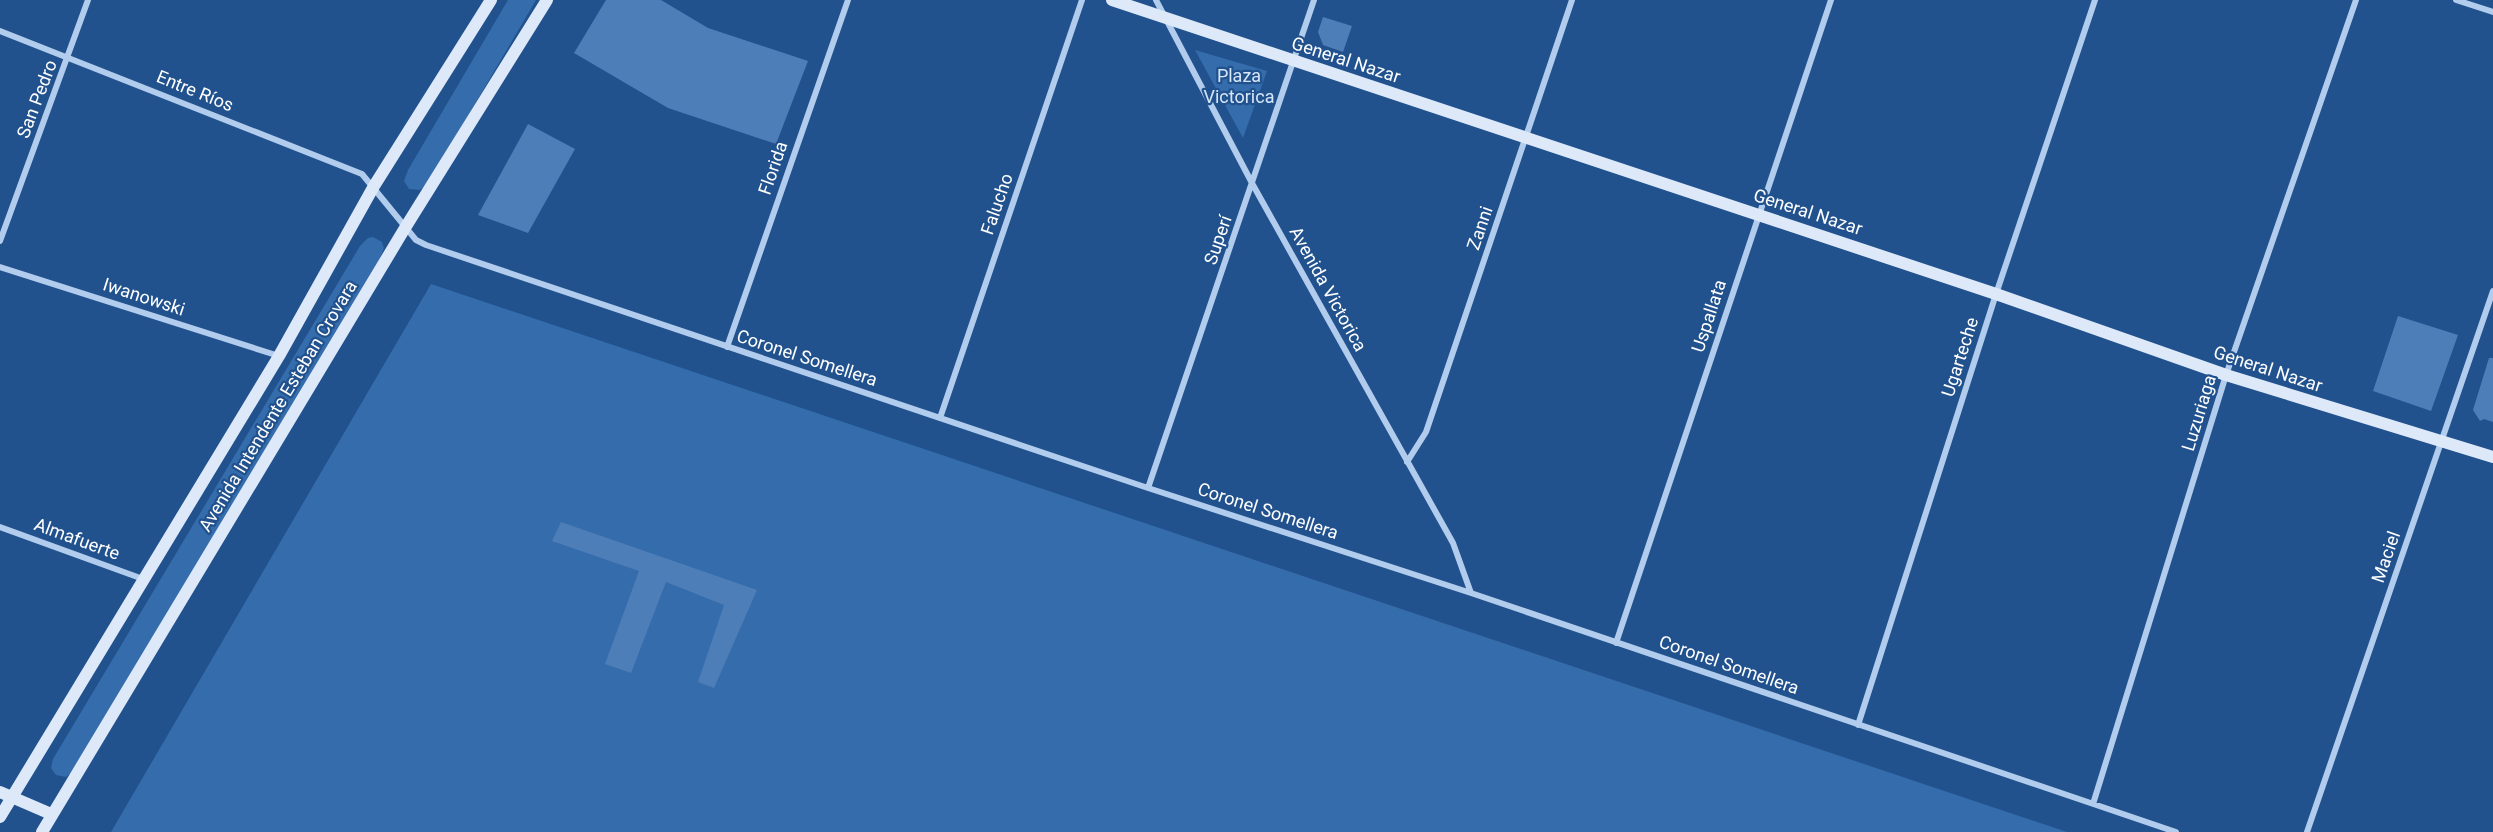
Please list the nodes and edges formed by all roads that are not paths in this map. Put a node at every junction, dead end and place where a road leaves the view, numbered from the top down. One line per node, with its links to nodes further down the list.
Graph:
1 (88, 0): 17 (street, San Pedro)
2 (491, 0): 21 (main road, Avenida Intendente Esteban Crovara)
3 (547, 0): 23 (main road, Avenida Intendente Esteban Crovara)
4 (848, 0): 28 (street, Florida)
5 (1082, 0): 31 (street, Falucho)
6 (1112, 0): 15 (main road, General Nazar)
7 (1156, 0): 15 (street, Avenida Victorica)
8 (1314, 0): 18 (street, Superí)
9 (1572, 0): 19 (street, Zanni)
10 (1831, 0): 22 (street, Uspallata)
11 (2095, 0): 27 (street, Ugarteche)
12 (2356, 0): 30 (street, Luzuriaga)
13 (2456, 0): 14 (street)
14 (2493, 12)
15 (1165, 19): 18 (main road, General Nazar); 20 (street, Avenida Victorica)
16 (0, 31): 17 (street, Entre Ríos)
17 (69, 57): 21 (street, Entre Ríos); 24 (street, San Pedro)
18 (1294, 62): 19 (main road, General Nazar); 20 (street, Superí)
19 (1527, 138): 22 (main road, General Nazar); 34 (street, Zanni)
20 (1253, 185): 34 (street, Avenida Victorica); 35 (street, Superí)
21 (374, 186): 23 (street, Coronel Somellera); 29 (main road, Avenida Intendente Esteban Crovara)
22 (1758, 214): 27 (main road, General Nazar); 39 (street, Uspallata)
23 (405, 228): 28 (street, Coronel Somellera); 43 (main road, Avenida Intendente Esteban Crovara)
24 (0, 241)
25 (0, 267): 29 (street, Iwanowski)
26 (2493, 291): 32 (street, Maciel)
27 (1996, 294): 30 (main road, General Nazar); 40 (street, Ugarteche)
28 (727, 347): 31 (street, Coronel Somellera)
29 (279, 356): 37 (main road, Avenida Intendente Esteban Crovara)
30 (2226, 375): 32 (main road, General Nazar); 42 (street, Luzuriaga)
31 (940, 418): 35 (street, Coronel Somellera)
32 (2442, 442): 33 (main road, General Nazar); 47 (street, Maciel)
33 (2493, 458)
34 (1407, 462): 38 (street, Avenida Victorica)
35 (1148, 488): 38 (street, Coronel Somellera)
36 (0, 527): 37 (street, Almafuerte)
37 (143, 579): 41 (main road, Avenida Intendente Esteban Crovara)
38 (1472, 592): 39 (street, Coronel Somellera)
39 (1616, 643): 40 (street, Coronel Somellera)
40 (1858, 725): 42 (street, Coronel Somellera)
41 (6, 794): 43 (main road); 44 (main road, Avenida Intendente Esteban Crovara)
42 (2093, 804): 46 (street, Coronel Somellera)
43 (51, 814): 45 (main road, Avenida Intendente Esteban Crovara)
44 (0, 817)
45 (42, 832)
46 (2176, 832)
47 (2307, 832)

